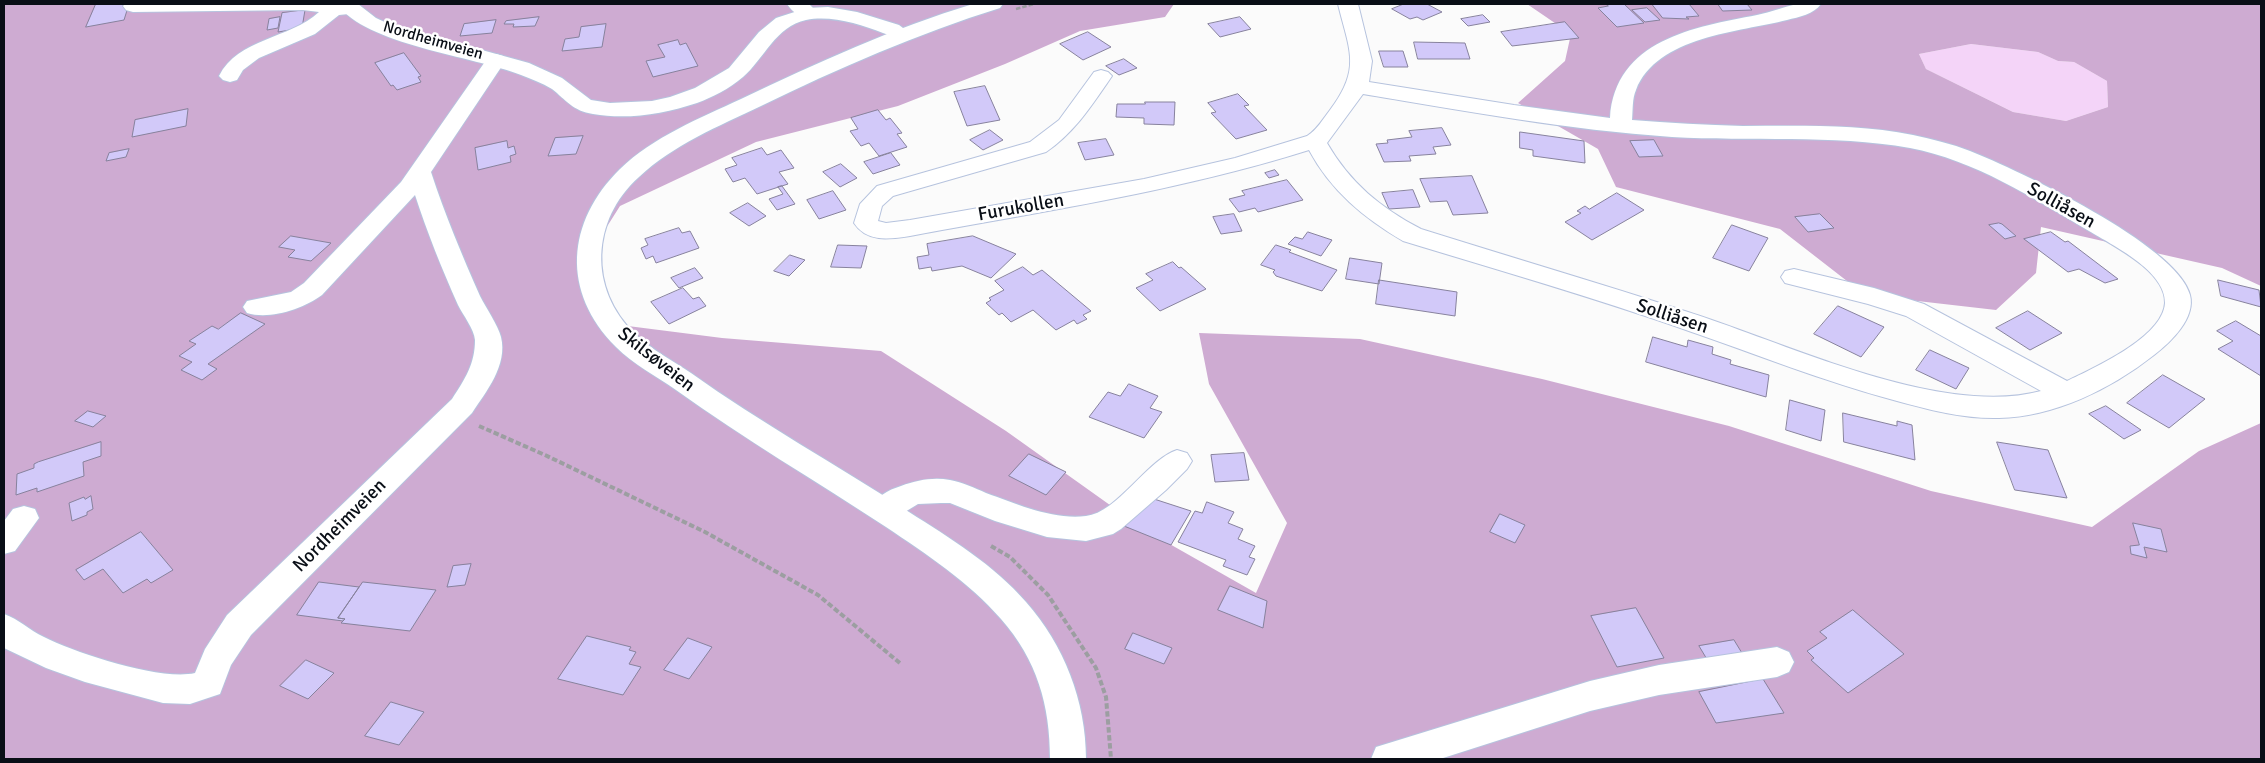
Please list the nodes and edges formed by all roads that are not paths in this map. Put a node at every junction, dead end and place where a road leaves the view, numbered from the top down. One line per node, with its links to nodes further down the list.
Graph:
1 (993, 4): 9 (street, Skilsøveien)
2 (1348, 4): 14 (street)
3 (1812, 4): 7 (street)
4 (134, 6): 5 (street)
5 (344, 7): 11 (street, Nordheimveien); 12 (street)
6 (803, 9): 8 (street, Nordheimveien); 11 (street, Nordheimveien)
7 (1780, 9): 15 (street)
8 (856, 20): 9 (street, Nordheimveien); 10 (street)
9 (901, 34): 10 (street, Skilsøveien)
10 (864, 50): 22 (street, Skilsøveien)
11 (496, 60): 17 (street, Nordheimveien)
12 (230, 76)
13 (1101, 76): 16 (street, Furukollen)
14 (1356, 86): 15 (street, Solliåsen); 16 (street)
15 (1621, 125): 20 (street, Solliåsen)
16 (1315, 141): 20 (street, Solliåsen)
17 (419, 172): 19 (street, Nordheimveien); 25 (street, Nordheimveien)
18 (1794, 277): 20 (street)
19 (256, 307)
20 (2067, 394)
21 (1177, 461): 22 (street)
22 (884, 510): 27 (street, Skilsøveien)
23 (24, 518): 24 (street)
24 (4, 542)
25 (4, 628)
26 (1777, 662): 28 (street)
27 (1068, 759)
28 (1389, 759)

